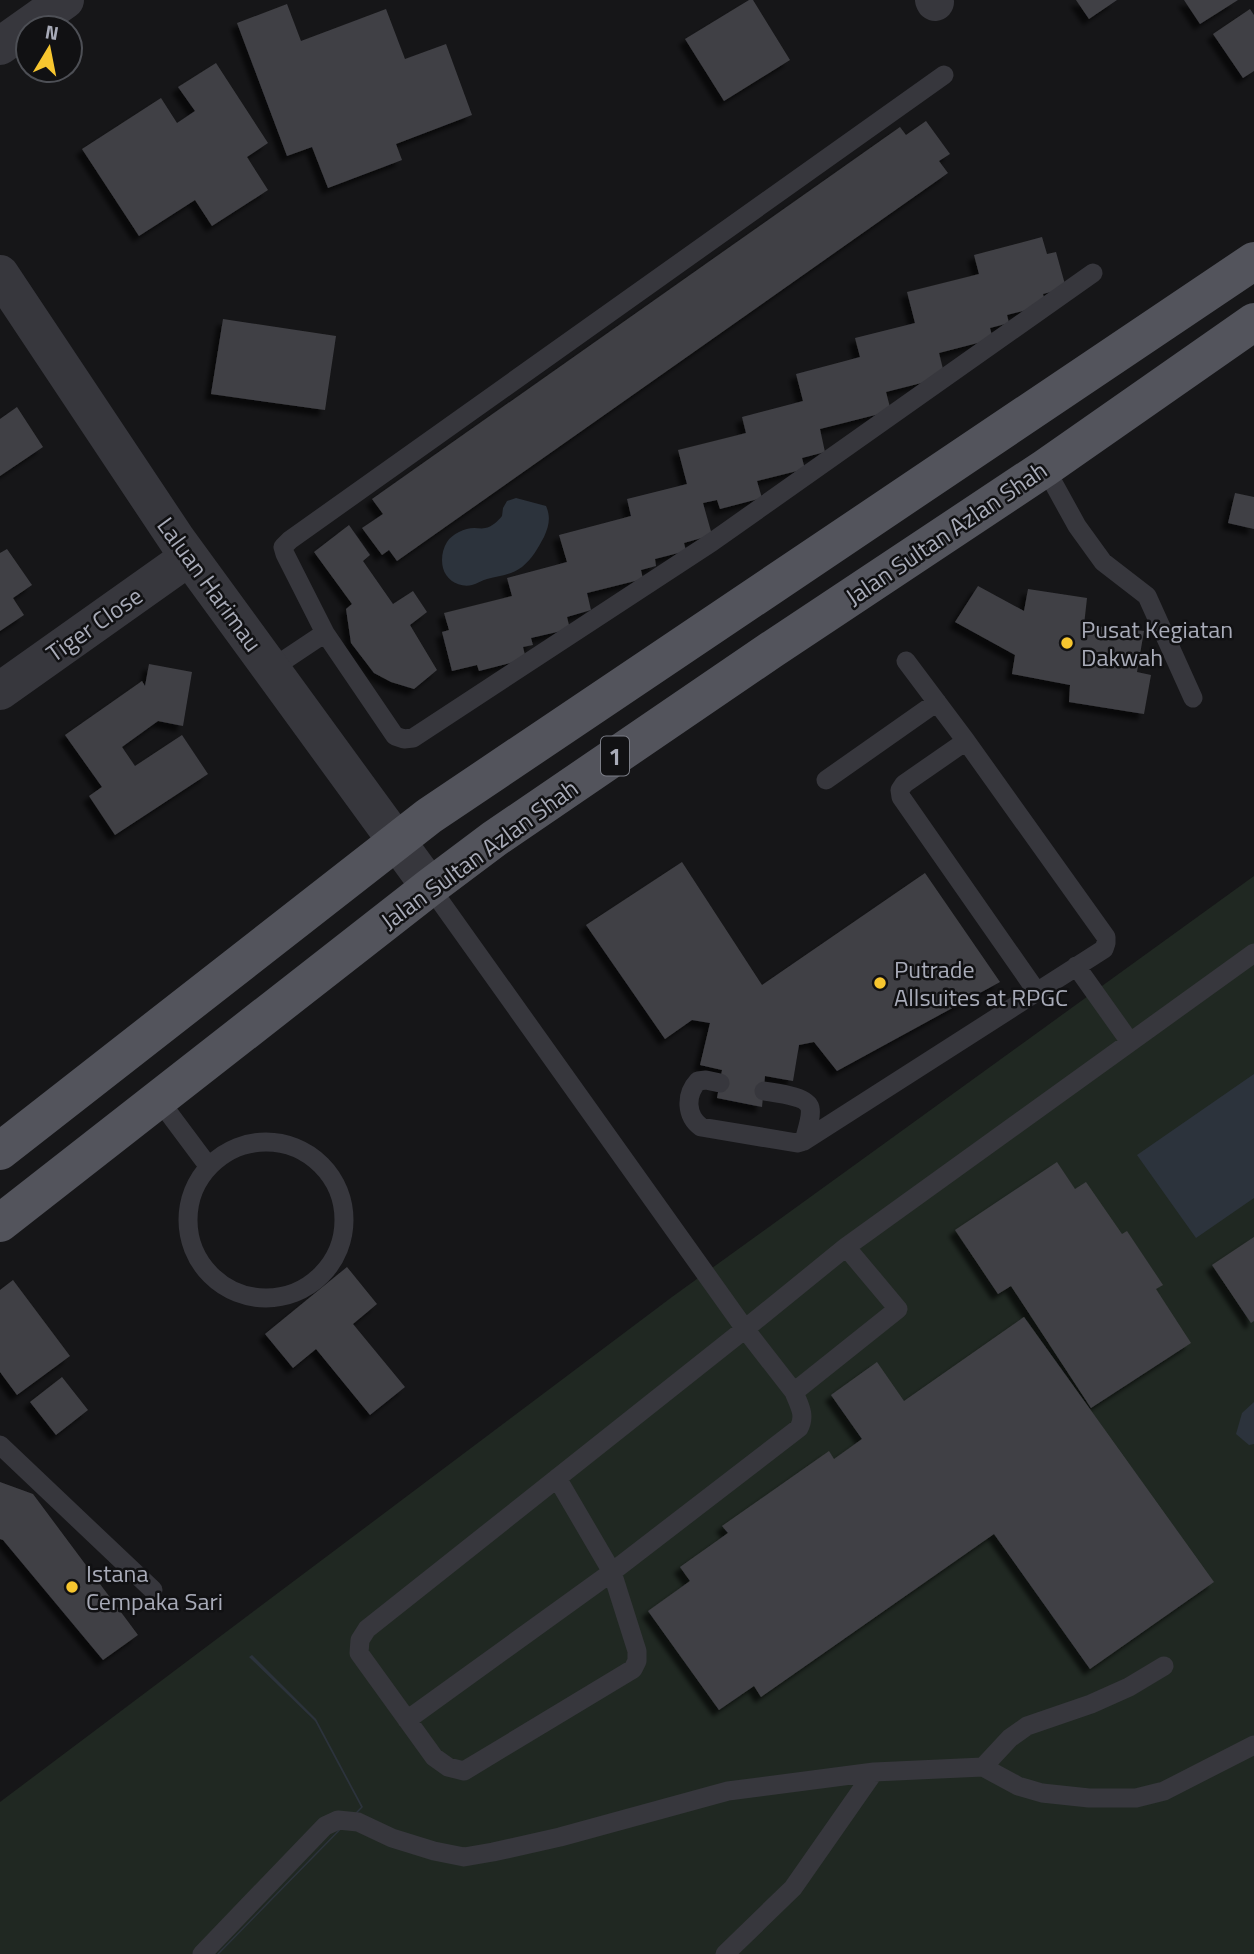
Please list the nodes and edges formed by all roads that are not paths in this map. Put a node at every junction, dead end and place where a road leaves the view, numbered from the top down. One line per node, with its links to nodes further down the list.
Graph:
1 (65, 0): 2 (street)
2 (0, 46)
3 (944, 75): 10 (lane)
4 (1254, 261): 18 (main road, 1)
5 (1093, 273): 10 (lane)
6 (0, 274): 9 (street, Laluan Harimau)
7 (1254, 322): 8 (main road, Jalan Sultan Azlan Shah / 1)
8 (1045, 468): 14 (lane); 19 (main road, Jalan Sultan Azlan Shah / 1)
9 (189, 557): 12 (street, Laluan Harimau); 13 (street, Tiger Close)
10 (325, 633): 12 (lane)
11 (906, 661): 15 (lane)
12 (271, 669): 18 (street, Laluan Harimau)
13 (0, 691)
14 (1193, 698)
15 (937, 702): 16 (lane); 17 (lane)
16 (966, 741): 21 (lane); 22 (lane)
17 (825, 780)
18 (397, 840): 19 (street, Laluan Harimau); 28 (main road, 1)
19 (430, 887): 26 (main road, Jalan Sultan Azlan Shah / 1); 32 (lane)
20 (1254, 953): 23 (lane)
21 (1076, 966): 22 (lane); 23 (lane)
22 (1037, 992): 27 (lane)
23 (1130, 1042): 31 (lane)
24 (720, 1083): 27 (lane)
25 (764, 1091): 27 (lane)
26 (159, 1100): 29 (lane); 30 (main road, Jalan Sultan Azlan Shah / 1)
27 (804, 1141)
28 (0, 1151)
29 (209, 1167): 29 (lane)
30 (0, 1223)
31 (846, 1247): 32 (lane); 33 (lane)
32 (745, 1329): 33 (lane); 35 (lane)
33 (794, 1392): 36 (lane)
34 (0, 1445): 37 (lane)
35 (557, 1478): 36 (lane); 39 (lane)
36 (612, 1572): 39 (lane); 39 (lane)
37 (153, 1590)
38 (1164, 1665): 41 (lane)
39 (407, 1720)
40 (1254, 1745): 41 (lane)
41 (983, 1767): 42 (lane)
42 (874, 1772): 43 (lane); 44 (lane)
43 (202, 1954)
44 (725, 1954)

